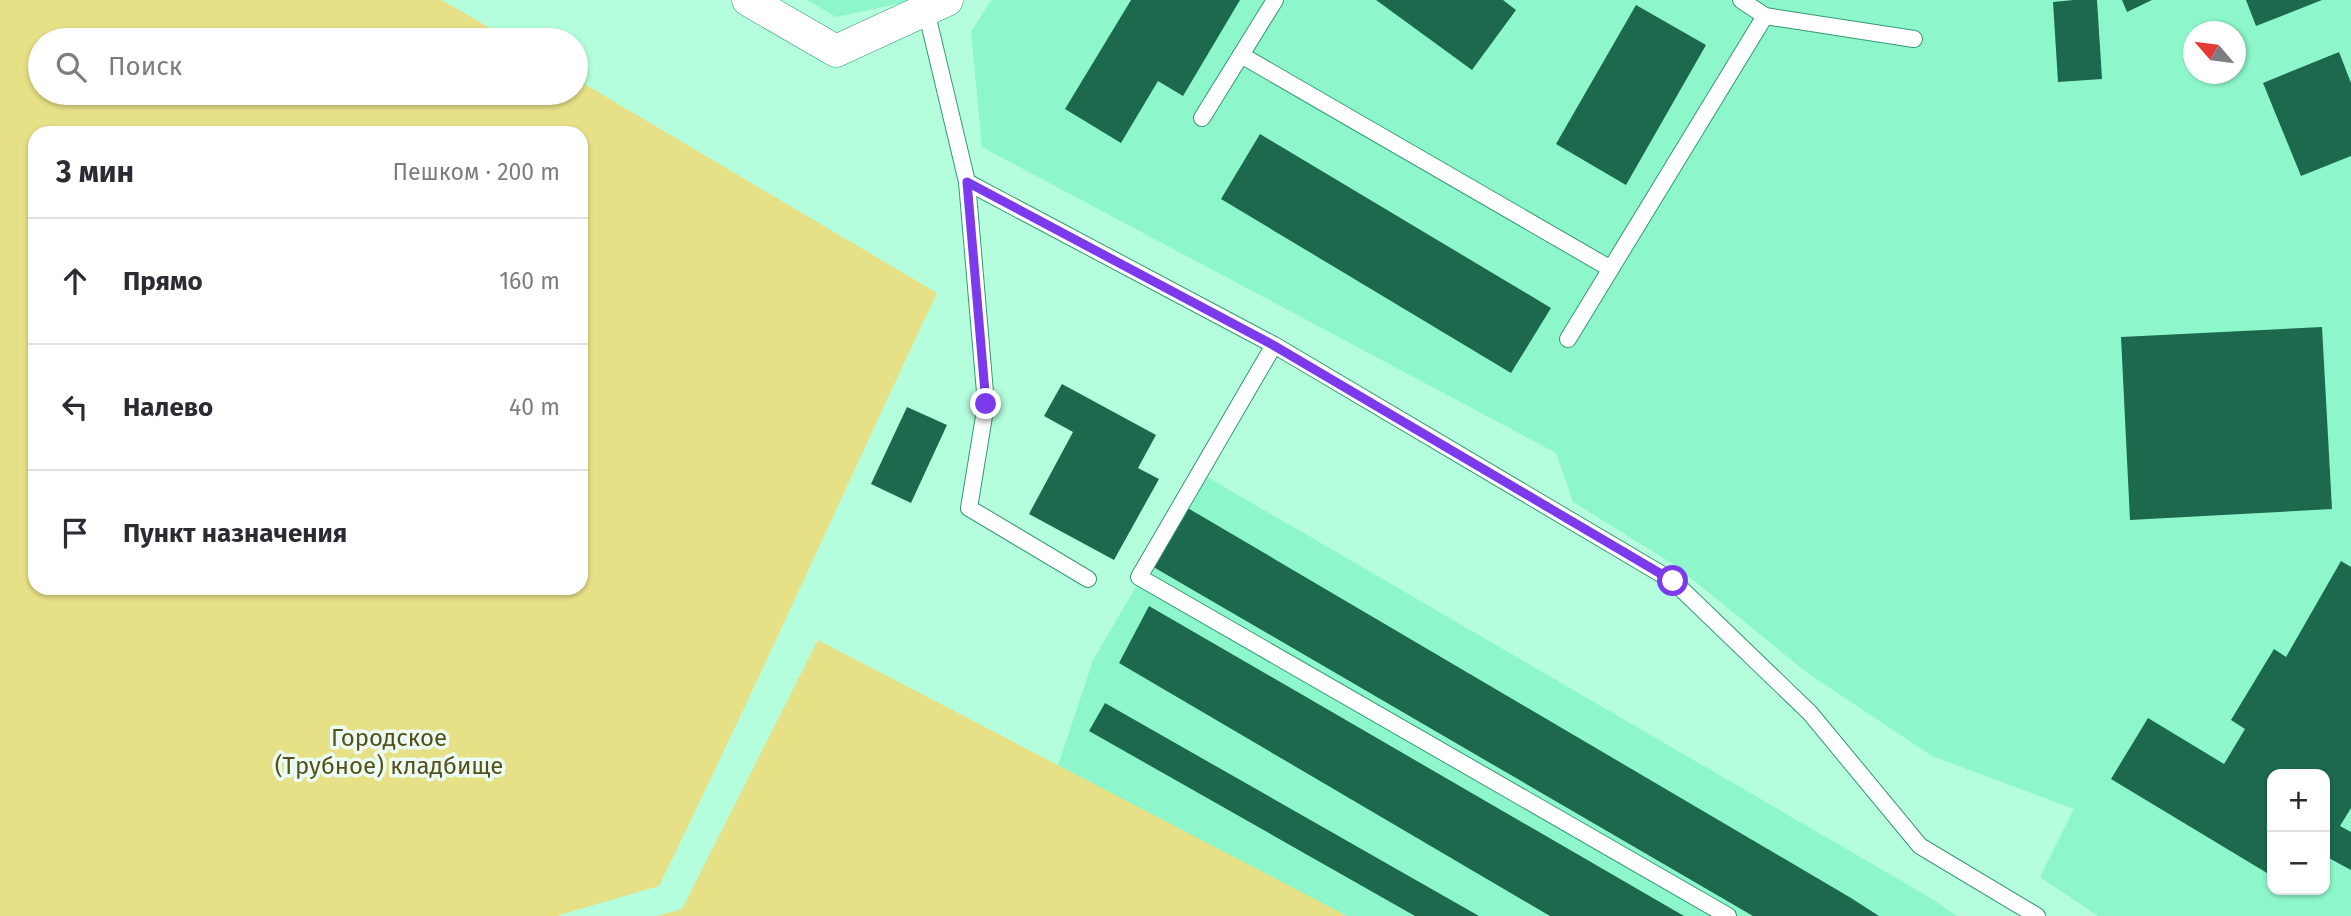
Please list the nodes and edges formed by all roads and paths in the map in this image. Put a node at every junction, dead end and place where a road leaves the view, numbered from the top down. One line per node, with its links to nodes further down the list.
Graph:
1 (748, 0): 4 (street)
2 (1275, 0): 7 (lane)
3 (1741, 0): 5 (lane)
4 (936, 5): 9 (lane)
5 (1765, 16): 6 (lane); 10 (lane)
6 (1914, 39)
7 (1241, 55): 8 (lane); 10 (lane)
8 (1202, 118)
9 (967, 182): 12 (lane); 13 (lane)
10 (1611, 269): 11 (lane)
11 (1568, 340)
12 (1273, 345): 14 (lane); 15 (lane)
13 (1088, 579)
14 (1728, 916)
15 (2037, 916)

